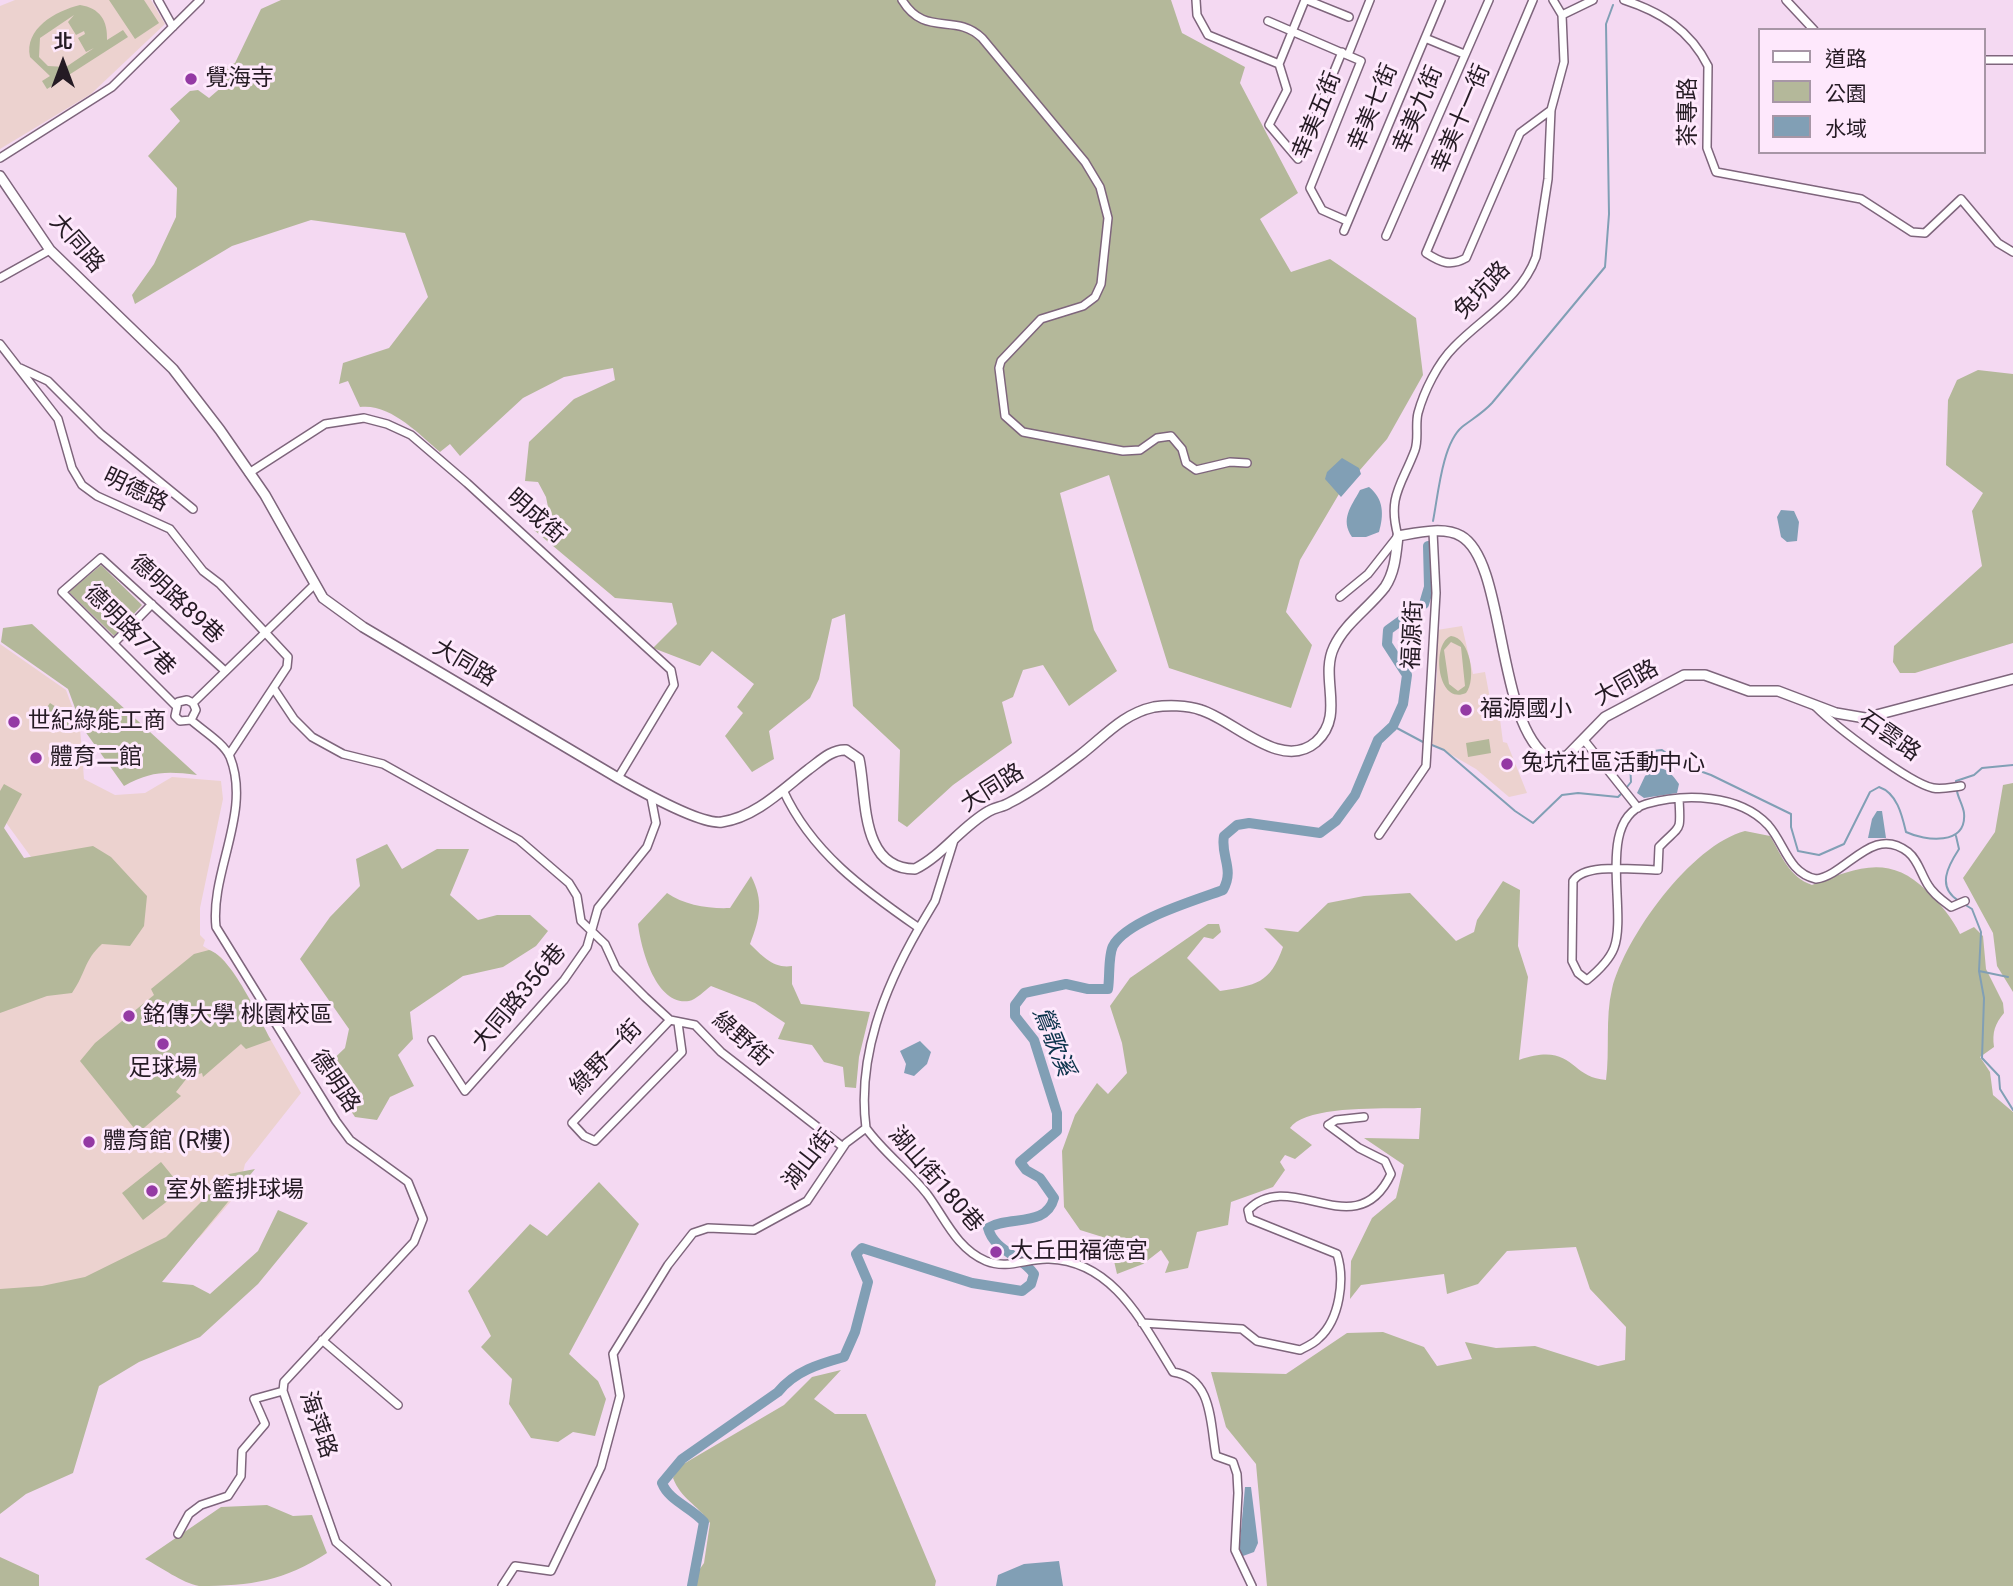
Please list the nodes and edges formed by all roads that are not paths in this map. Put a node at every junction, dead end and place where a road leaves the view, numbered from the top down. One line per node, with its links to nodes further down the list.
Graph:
1 (158, 0): 17 (street)
2 (200, 0): 17 (street)
3 (902, 0): 37 (street)
4 (1196, 0): 25 (street)
5 (1306, 0): 15 (street); 19 (street)
6 (1370, 0): 21 (street)
7 (1441, 0): 20 (street, 幸美七街)
8 (1489, 0): 22 (street, 幸美九街)
9 (1533, 0): 26 (street, 幸美十一街)
10 (1553, 0): 14 (street)
11 (1593, 0): 14 (street)
12 (1624, 0): 33 (street, 茶專路)
13 (1786, 0): 18 (street)
14 (1562, 15): 26 (street, 兔坑路)
15 (1349, 17)
16 (1268, 21): 19 (street)
17 (173, 27): 27 (street)
18 (1812, 28)
19 (1293, 31): 21 (street); 25 (street)
20 (1425, 38): 22 (street); 29 (street, 幸美七街)
21 (1345, 54): 25 (street); 29 (street, 幸美五街)
22 (1464, 54): 31 (street, 幸美九街)
23 (1985, 60): 24 (street)
24 (2013, 60)
25 (1279, 65)
26 (1551, 110): 41 (street, 兔坑路)
27 (0, 158)
28 (0, 176): 32 (street, 大同路)
29 (1347, 221): 30 (street, 幸美七街)
30 (1344, 231)
31 (1386, 236)
32 (50, 250): 34 (street); 38 (street, 大同路)
33 (2013, 252)
34 (0, 278)
35 (0, 344): 36 (street, 明德路)
36 (20, 368): 39 (street); 46 (street, 明德路)
37 (1248, 463)
38 (249, 473): 43 (street, 大同路); 57 (street, 明成街)
39 (193, 509)
40 (1433, 532): 41 (street, 大同路); 55 (street, 大同路); 63 (street, 福源街)
41 (1398, 536): 44 (street); 64 (street, 大同路)
42 (101, 558): 45 (street, 德明路89巷); 47 (street, 德明路77巷)
43 (314, 585): 46 (street); 57 (street, 大同路)
44 (1340, 597)
45 (152, 604): 47 (street); 48 (street, 德明路89巷)
46 (265, 632): 48 (street); 50 (street, 明德路)
47 (114, 643): 53 (street, 德明路77巷)
48 (225, 671): 51 (street)
49 (2013, 679): 52 (street, 大同路)
50 (274, 689): 56 (street, 明德路); 68 (street)
51 (193, 703): 53 (street); 54 (street)
52 (1812, 703): 55 (street, 大同路); 58 (street, 石雲路)
53 (175, 705): 54 (street)
54 (191, 720): 56 (street)
55 (1584, 740): 62 (street)
56 (229, 755): 74 (street, 德明路)
57 (618, 778): 60 (street, 大同路)
58 (1961, 786)
59 (783, 790): 60 (street, 大同路); 64 (street, 大同路); 67 (street)
60 (651, 797): 68 (street, 大同路356巷)
61 (1679, 799): 62 (street); 65 (street); 66 (street)
62 (1638, 808): 65 (street)
63 (1379, 835)
64 (955, 836): 67 (street, 湖山街)
65 (1617, 870): 65 (street)
66 (1965, 901)
67 (919, 928): 72 (street, 湖山街)
68 (593, 931): 69 (street, 綠野街); 70 (street, 大同路356巷)
69 (674, 1021): 69 (street, 綠野一街); 73 (street, 綠野街)
70 (432, 1040)
71 (1364, 1117): 75 (street)
72 (866, 1128): 73 (street, 湖山街); 75 (street, 湖山街180巷)
73 (843, 1147): 81 (street, 湖山街)
74 (423, 1219): 76 (street, 海萍路)
75 (1142, 1323): 82 (street, 湖山街180巷)
76 (322, 1340): 77 (street, 海萍路); 78 (street)
77 (284, 1391): 79 (street); 80 (street, 海萍路)
78 (398, 1405)
79 (178, 1534)
80 (387, 1586)
81 (502, 1586)
82 (1252, 1586)

